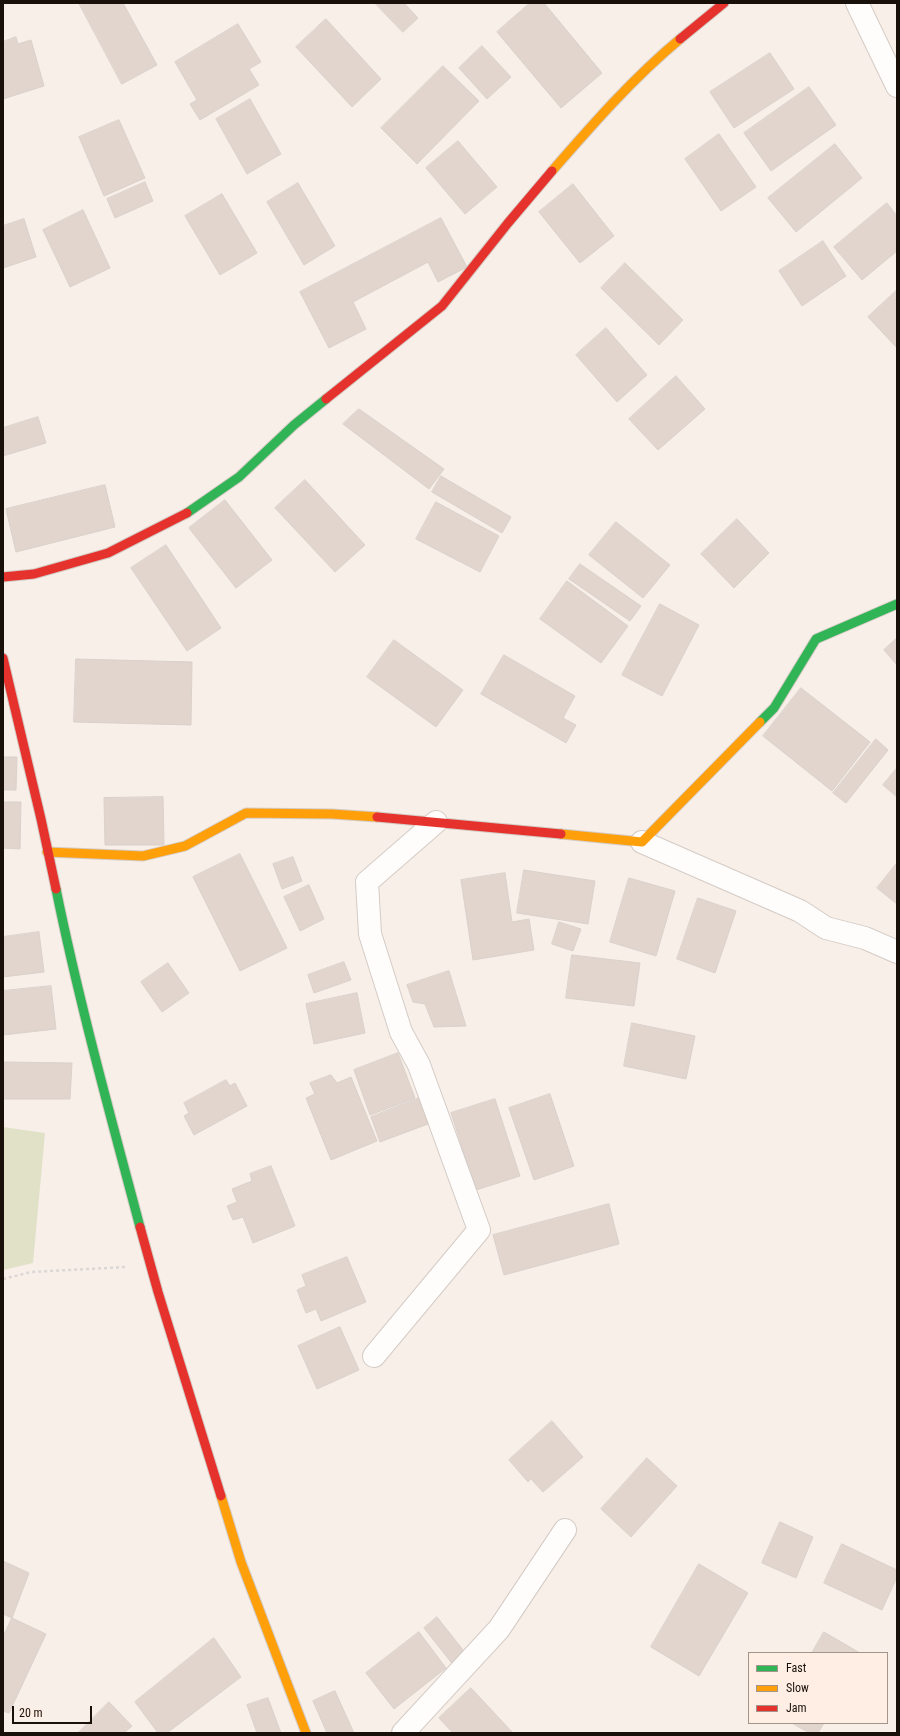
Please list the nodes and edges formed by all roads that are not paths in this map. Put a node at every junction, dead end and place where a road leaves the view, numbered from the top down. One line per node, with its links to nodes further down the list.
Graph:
1 (724, 3): 4 (street)
2 (856, 3): 3 (street)
3 (897, 86)
4 (3, 577)
5 (897, 604): 8 (street)
6 (3, 658): 9 (street)
7 (436, 822): 8 (street); 9 (street); 11 (street)
8 (642, 842): 10 (street)
9 (47, 852): 13 (street)
10 (897, 952)
11 (374, 1356)
12 (565, 1530): 14 (street)
13 (306, 1733)
14 (403, 1733)

